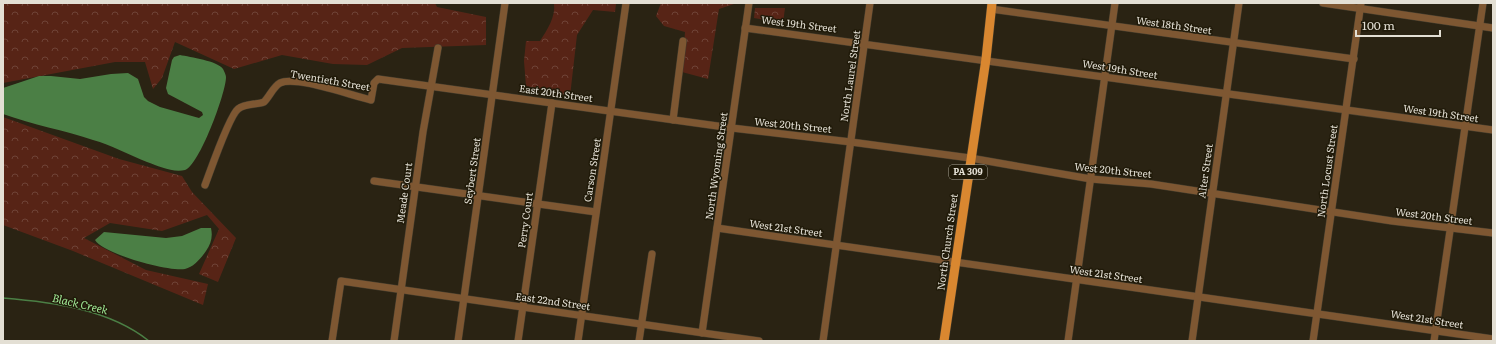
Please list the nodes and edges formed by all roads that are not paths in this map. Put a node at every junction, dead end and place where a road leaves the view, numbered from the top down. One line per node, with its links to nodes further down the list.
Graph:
1 (505, 3): 25 (street, Seybert Street)
2 (626, 3): 28 (street, Carson Street)
3 (749, 3): 13 (street, North Wyoming Street)
4 (870, 3): 16 (street, North Laurel Street)
5 (1115, 3): 11 (street)
6 (1239, 3): 17 (street, Alter Street)
7 (1323, 3): 9 (street)
8 (1483, 3): 12 (street)
9 (1360, 5): 12 (street); 20 (street, North Locust Street)
10 (992, 6): 11 (street, West 18th Street); 19 (main road, North Church Street / PA 309)
11 (1112, 26): 17 (street, West 18th Street); 21 (street)
12 (1480, 26): 14 (street); 30 (street)
13 (745, 28): 16 (street, West 19th Street); 31 (street, North Wyoming Street)
14 (1493, 28)
15 (683, 41): 29 (street)
16 (865, 43): 19 (street, West 19th Street); 33 (street, North Laurel Street)
17 (1234, 43): 20 (street, West 18th Street); 24 (street, Alter Street)
18 (438, 48): 23 (street, Meade Court)
19 (986, 59): 21 (street, West 19th Street); 34 (main road, North Church Street / PA 309)
20 (1354, 59): 27 (street, North Locust Street)
21 (1105, 76): 24 (street, West 19th Street); 35 (street)
22 (378, 79): 23 (street, East 20th Street); 37 (street, Twentieth Street)
23 (432, 87): 25 (street, East 20th Street); 38 (street, Meade Court)
24 (1226, 93): 27 (street, West 19th Street); 39 (street, Alter Street)
25 (492, 94): 26 (street, East 20th Street); 40 (street, Seybert Street)
26 (552, 103): 28 (street, East 20th Street); 41 (street, Perry Court)
27 (1346, 110): 30 (street, West 19th Street); 43 (street, North Locust Street)
28 (612, 111): 29 (street, East 20th Street); 42 (street, Carson Street)
29 (673, 120): 31 (street, East 20th Street)
30 (1465, 126): 32 (street, West 19th Street); 45 (street)
31 (732, 128): 33 (street, West 20th Street); 44 (street, North Wyoming Street)
32 (1493, 130)
33 (851, 142): 34 (street, West 20th Street); 47 (street, North Laurel Street)
34 (970, 158): 35 (street, West 20th Street); 49 (main road, North Church Street / PA 309)
35 (1091, 179): 39 (street, West 20th Street); 50 (street)
36 (374, 181): 38 (street)
37 (205, 185)
38 (415, 187): 40 (street); 51 (street, Meade Court)
39 (1212, 193): 43 (street, West 20th Street); 52 (street, Alter Street)
40 (478, 196): 41 (street); 53 (street, Seybert Street)
41 (537, 204): 42 (street); 54 (street, Perry Court)
42 (596, 212): 56 (street, Carson Street)
43 (1332, 212): 45 (street, West 20th Street); 55 (street, North Locust Street)
44 (717, 228): 47 (street, West 21st Street); 59 (street, North Wyoming Street)
45 (1450, 228): 46 (street, West 20th Street); 58 (street)
46 (1493, 233)
47 (836, 246): 49 (street, West 21st Street); 69 (street, North Laurel Street)
48 (652, 254): 57 (street)
49 (955, 262): 50 (street, West 21st Street); 60 (main road, North Church Street / PA 309)
50 (1076, 280): 52 (street, West 21st Street); 71 (street)
51 (401, 290): 53 (street, East 22nd Street); 62 (street, East 22nd Street); 63 (street, Meade Court)
52 (1198, 297): 55 (street, West 21st Street); 72 (street, Alter Street)
53 (464, 298): 54 (street, East 22nd Street); 64 (street, Seybert Street)
54 (523, 307): 56 (street, East 22nd Street); 65 (street, Perry Court)
55 (1317, 313): 58 (street, West 21st Street); 73 (street, North Locust Street)
56 (581, 315): 57 (street, East 22nd Street); 66 (street, Carson Street)
57 (641, 324): 59 (street, East 22nd Street); 67 (street)
58 (1436, 330): 61 (street, West 21st Street); 74 (street)
59 (702, 332): 68 (street, East 22nd Street)
60 (944, 337): 70 (main road)
61 (1493, 339)
62 (332, 341)
63 (394, 341)
64 (458, 341)
65 (518, 341)
66 (578, 341)
67 (639, 341)
68 (759, 341)
69 (823, 341)
70 (937, 341)
71 (1068, 341)
72 (1192, 341)
73 (1313, 341)
74 (1434, 341)

